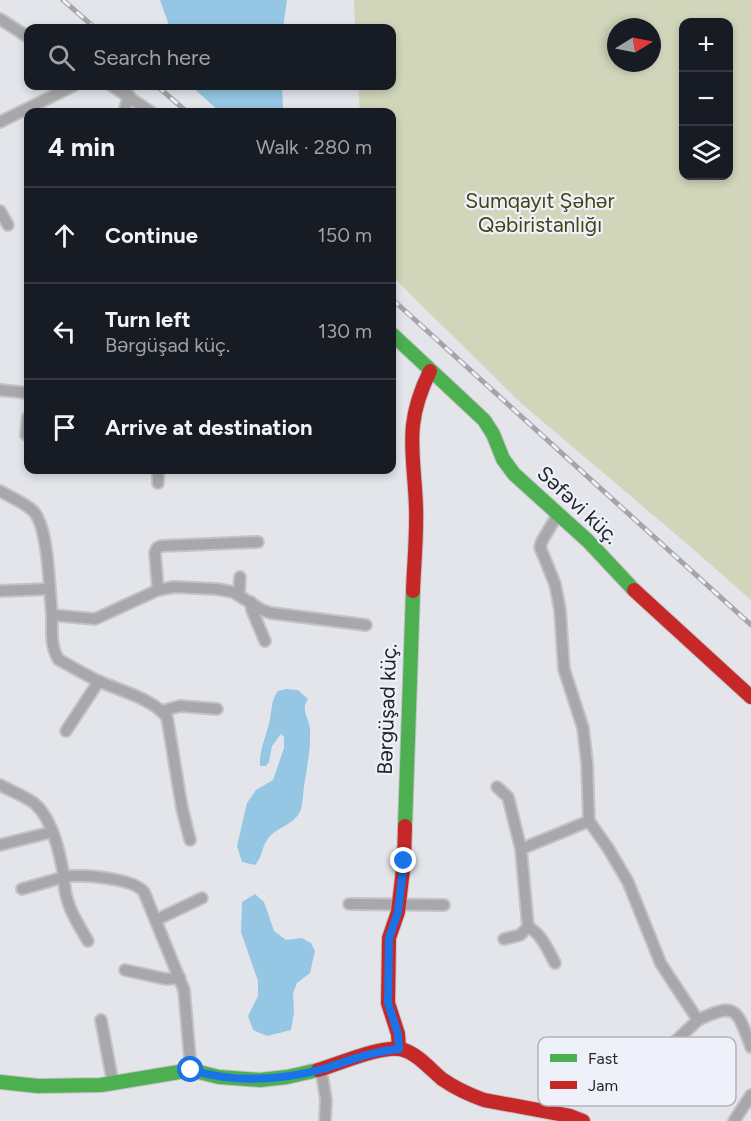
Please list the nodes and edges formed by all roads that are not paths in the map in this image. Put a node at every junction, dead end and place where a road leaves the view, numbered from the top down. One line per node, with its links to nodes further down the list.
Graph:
1 (0, 19): 2 (street)
2 (24, 34)
3 (65, 90): 6 (street)
4 (120, 90): 5 (street)
5 (129, 95): 7 (street); 8 (street)
6 (28, 108)
7 (125, 108)
8 (146, 108)
9 (24, 110): 10 (street)
10 (0, 122)
11 (0, 211): 12 (street)
12 (8, 225)
13 (396, 338): 14 (street, Səfəvi küç.)
14 (430, 371): 20 (street, Səfəvi küç.); 47 (street, Bərgüşad küç.)
15 (0, 390): 16 (street)
16 (24, 393)
17 (158, 474): 18 (street)
18 (158, 483)
19 (0, 491): 23 (street)
20 (558, 514): 32 (street, Səfəvi küç.); 38 (street)
21 (258, 542): 24 (street)
22 (240, 577): 26 (street)
23 (49, 589): 25 (street); 28 (street)
24 (159, 590): 26 (street); 28 (street)
25 (0, 591)
26 (239, 594): 27 (street)
27 (251, 602): 29 (street); 30 (street)
28 (51, 615): 31 (street)
29 (366, 624)
30 (265, 641)
31 (99, 681): 34 (street); 35 (street)
32 (751, 697)
33 (217, 709): 34 (street)
34 (162, 711): 40 (street)
35 (66, 730)
36 (0, 785): 39 (street)
37 (497, 787): 42 (street)
38 (590, 821): 42 (street); 57 (street)
39 (51, 832): 41 (street); 43 (street)
40 (190, 840)
41 (0, 845)
42 (521, 849): 50 (street)
43 (64, 877): 44 (street); 49 (street); 52 (street)
44 (22, 889)
45 (202, 898): 49 (street)
46 (349, 904): 47 (street)
47 (399, 905): 48 (street); 60 (street, Bərgüşad küç.)
48 (444, 905)
49 (156, 920): 55 (street)
50 (528, 927): 51 (street); 53 (street)
51 (504, 939)
52 (88, 940)
53 (555, 963)
54 (125, 970): 55 (street)
55 (180, 978): 62 (street)
56 (101, 1020): 64 (street)
57 (698, 1020): 58 (street); 59 (street)
58 (680, 1037)
59 (751, 1047)
60 (399, 1049): 61 (street); 66 (street)
61 (321, 1069): 62 (street); 67 (street)
62 (191, 1070): 64 (street)
63 (0, 1082): 64 (street)
64 (112, 1083)
65 (751, 1095): 69 (street)
66 (554, 1117): 68 (street)
67 (325, 1121)
68 (583, 1121)
69 (734, 1121)

